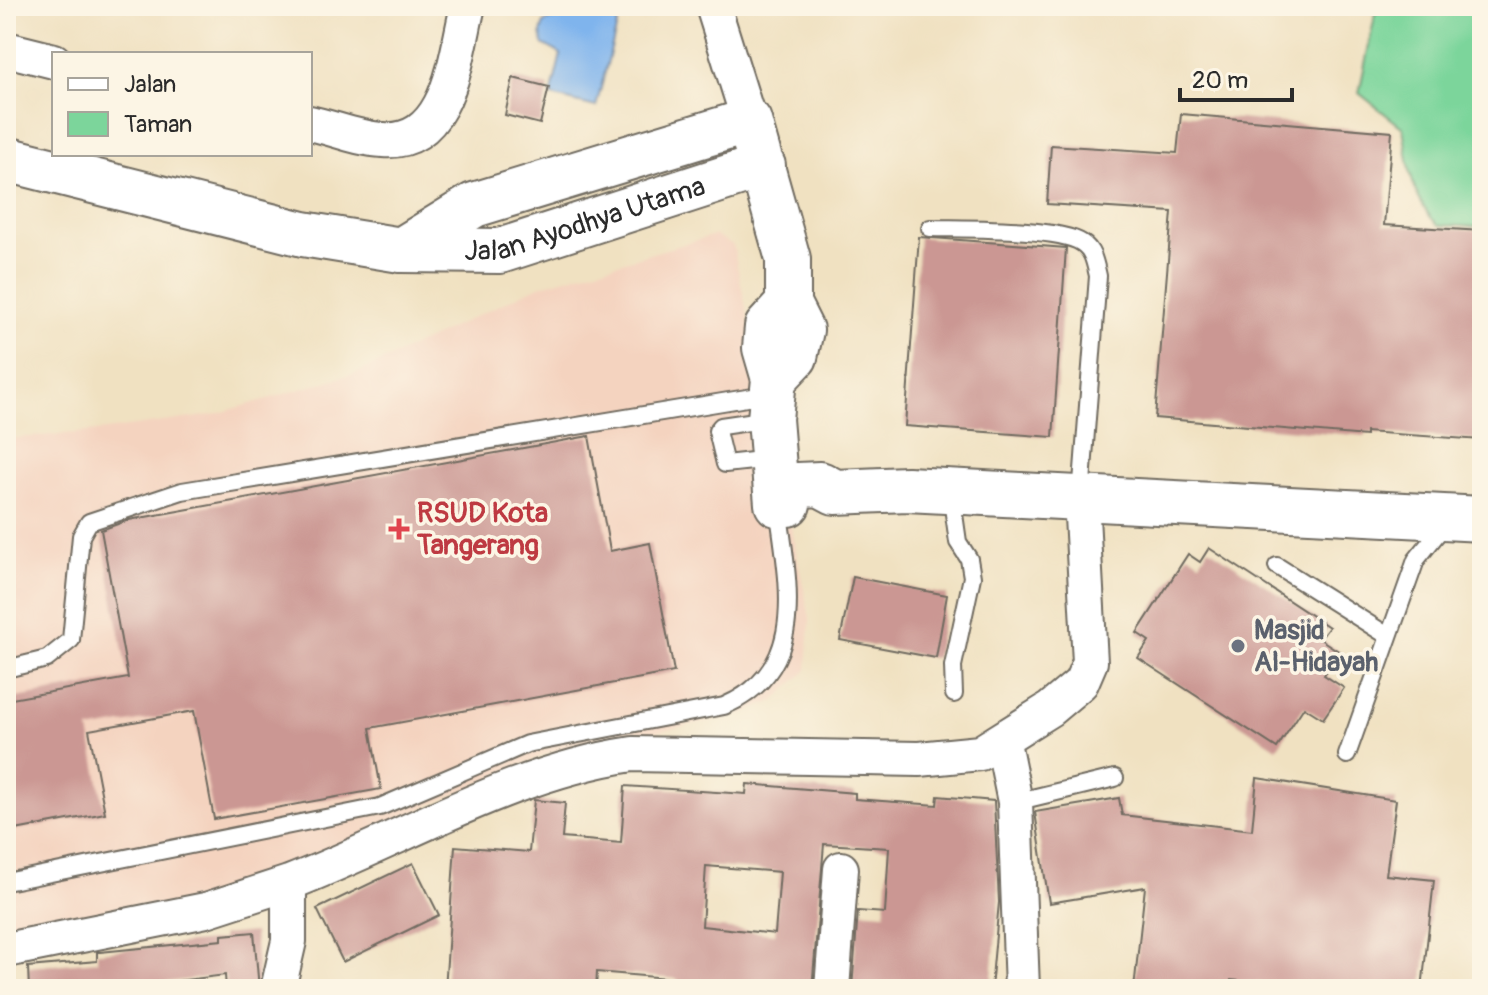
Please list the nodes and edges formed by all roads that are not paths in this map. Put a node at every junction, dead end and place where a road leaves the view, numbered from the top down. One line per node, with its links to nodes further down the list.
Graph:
1 (468, 6): 6 (street)
2 (713, 6): 5 (street)
3 (6, 49): 4 (street)
4 (52, 60)
5 (749, 121): 8 (street); 10 (street, Jalan Ayodhya Utama)
6 (312, 123)
7 (6, 159): 10 (street, Jalan Ayodhya Utama)
8 (767, 183): 10 (street, Jalan Ayodhya Utama); 11 (street)
9 (930, 228): 13 (lane)
10 (401, 250)
11 (774, 440): 12 (street); 17 (lane); 24 (lane)
12 (951, 491): 13 (street); 18 (lane)
13 (1081, 498): 14 (street); 19 (street)
14 (1467, 518): 16 (lane)
15 (1277, 566): 16 (lane)
16 (1388, 636): 20 (lane)
17 (6, 669)
18 (954, 694)
19 (1003, 742): 22 (street); 25 (street)
20 (1347, 755)
21 (1115, 778): 22 (lane)
22 (1015, 802): 29 (street)
23 (841, 869): 28 (street)
24 (6, 882)
25 (289, 883): 26 (street); 27 (street)
26 (6, 950)
27 (278, 989)
28 (832, 989)
29 (1022, 989)

